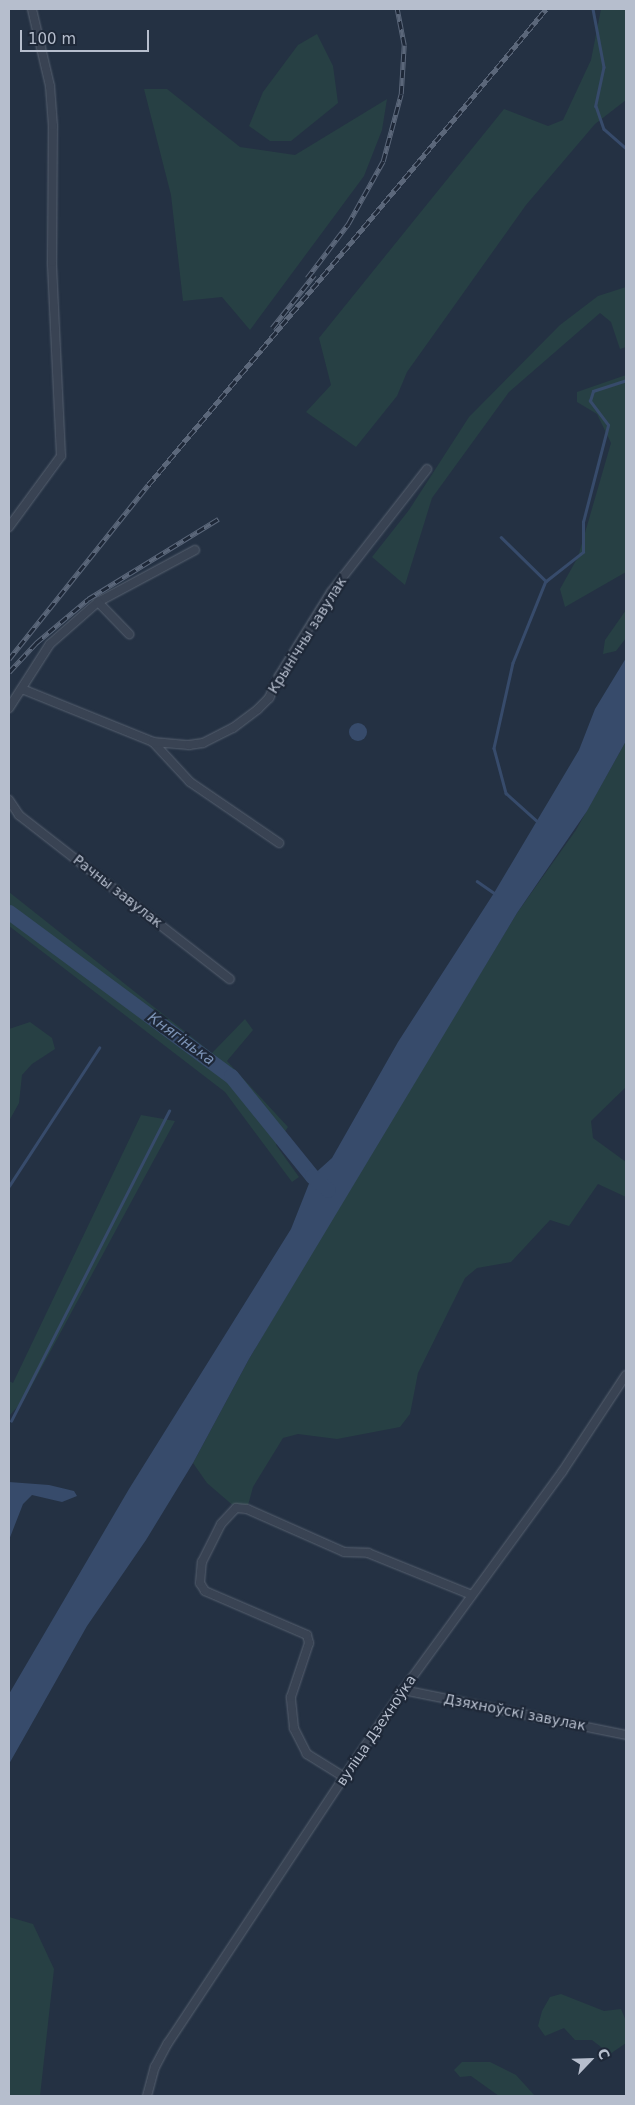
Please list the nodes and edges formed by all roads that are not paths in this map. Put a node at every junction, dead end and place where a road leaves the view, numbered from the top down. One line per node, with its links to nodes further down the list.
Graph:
1 (32, 9): 3 (street)
2 (427, 470): 9 (street, Крынічны завулак)
3 (9, 527)
4 (195, 550): 5 (street)
5 (98, 602): 6 (street); 7 (street)
6 (129, 634)
7 (22, 689): 8 (street); 9 (street)
8 (9, 708)
9 (153, 742): 11 (street)
10 (9, 800): 12 (street, Рачны завулак)
11 (279, 843)
12 (230, 979)
13 (626, 1375): 14 (street, вуліца Дзехноўка)
14 (472, 1595): 15 (street, вуліца Дзехноўка); 17 (street)
15 (403, 1690): 16 (street, Дзяхноўскі завулак); 17 (street, вуліца Дзехноўка)
16 (626, 1735)
17 (344, 1778): 18 (street, вуліца Дзехноўка)
18 (146, 2096)

